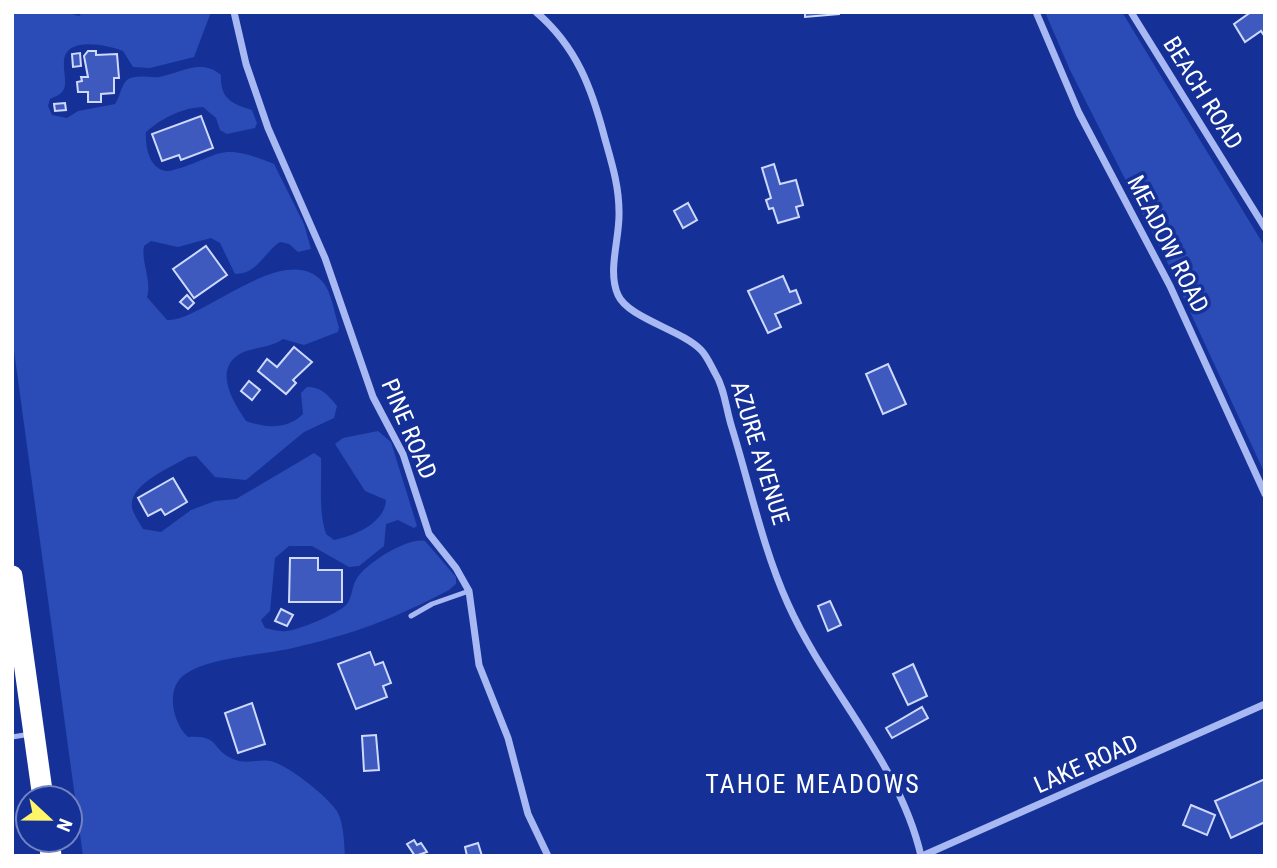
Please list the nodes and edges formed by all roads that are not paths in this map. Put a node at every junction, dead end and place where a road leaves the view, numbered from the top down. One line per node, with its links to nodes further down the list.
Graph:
1 (234, 12): 8 (street, PINE ROAD)
2 (536, 12): 16 (street, AZURE AVENUE)
3 (1036, 12): 6 (street, MEADOW ROAD)
4 (1131, 12): 5 (street, BEACH ROAD)
5 (1265, 228)
6 (1265, 494)
7 (12, 576): 10 (highway)
8 (469, 591): 9 (lane); 15 (street, PINE ROAD)
9 (411, 616)
10 (15, 622): 12 (highway)
11 (1265, 704): 16 (street, LAKE ROAD)
12 (34, 734): 13 (lane); 14 (highway)
13 (12, 737)
14 (41, 784)
15 (548, 856)
16 (921, 856)

